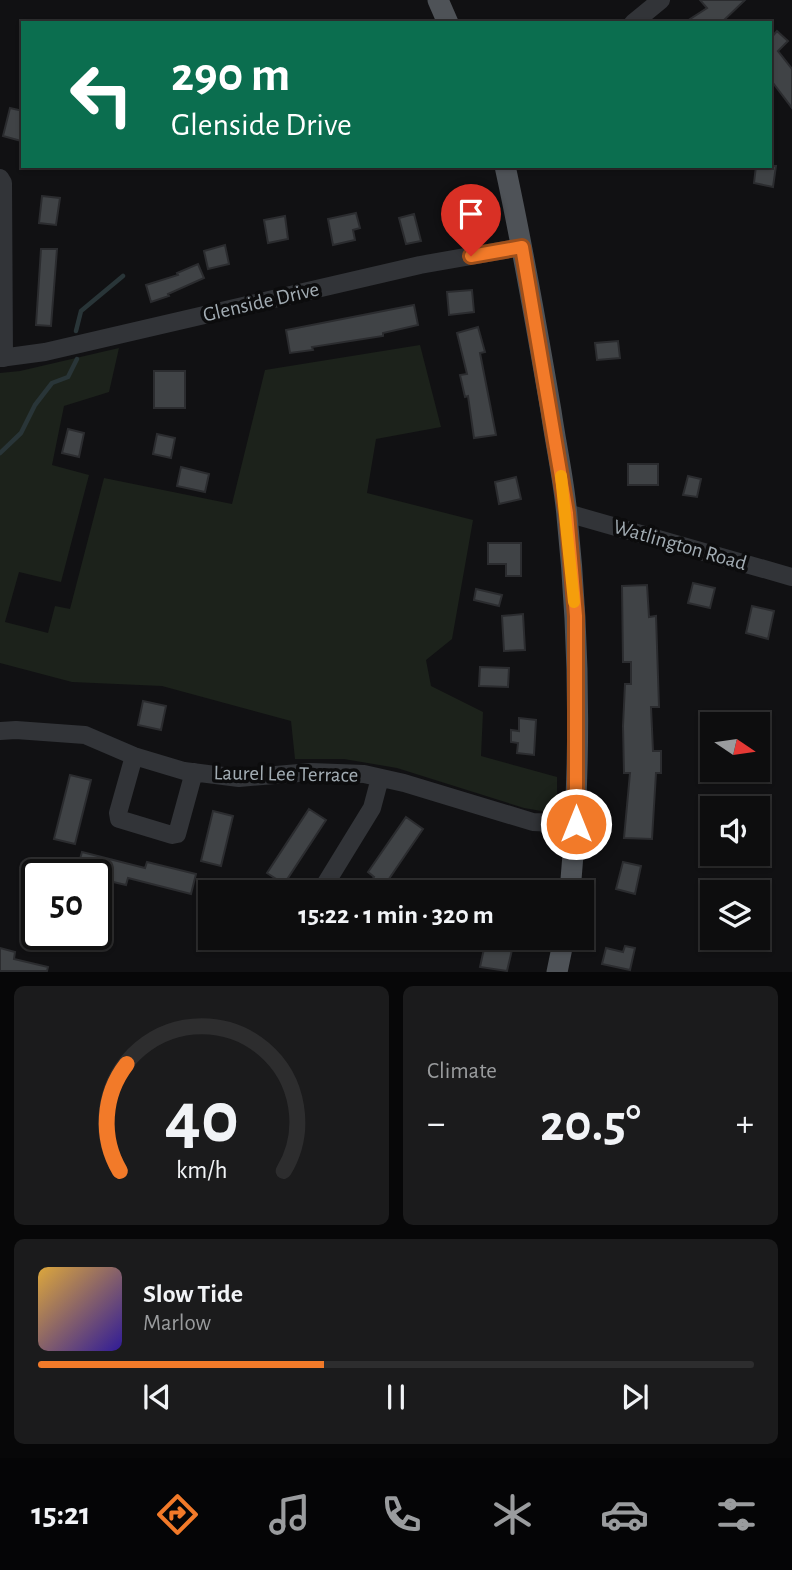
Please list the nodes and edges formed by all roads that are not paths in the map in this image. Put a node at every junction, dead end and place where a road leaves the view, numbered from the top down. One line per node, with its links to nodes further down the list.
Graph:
1 (438, 0): 3 (main road)
2 (661, 0): 4 (street)
3 (447, 21)
4 (635, 21)
5 (505, 168): 7 (main road)
6 (0, 178): 8 (street)
7 (522, 247): 8 (street, Glenside Drive); 9 (main road)
8 (2, 358)
9 (567, 513): 10 (street, Watlington Road); 15 (main road)
10 (792, 577)
11 (0, 731): 12 (street, Laurel Lee Terrace)
12 (134, 756): 13 (street, Laurel Lee Terrace); 13 (street)
13 (194, 772): 14 (street, Laurel Lee Terrace)
14 (380, 778): 15 (street, Laurel Lee Terrace); 16 (street)
15 (576, 824): 17 (main road)
16 (328, 880)
17 (571, 880)
18 (561, 950): 19 (main road)
19 (557, 971)

